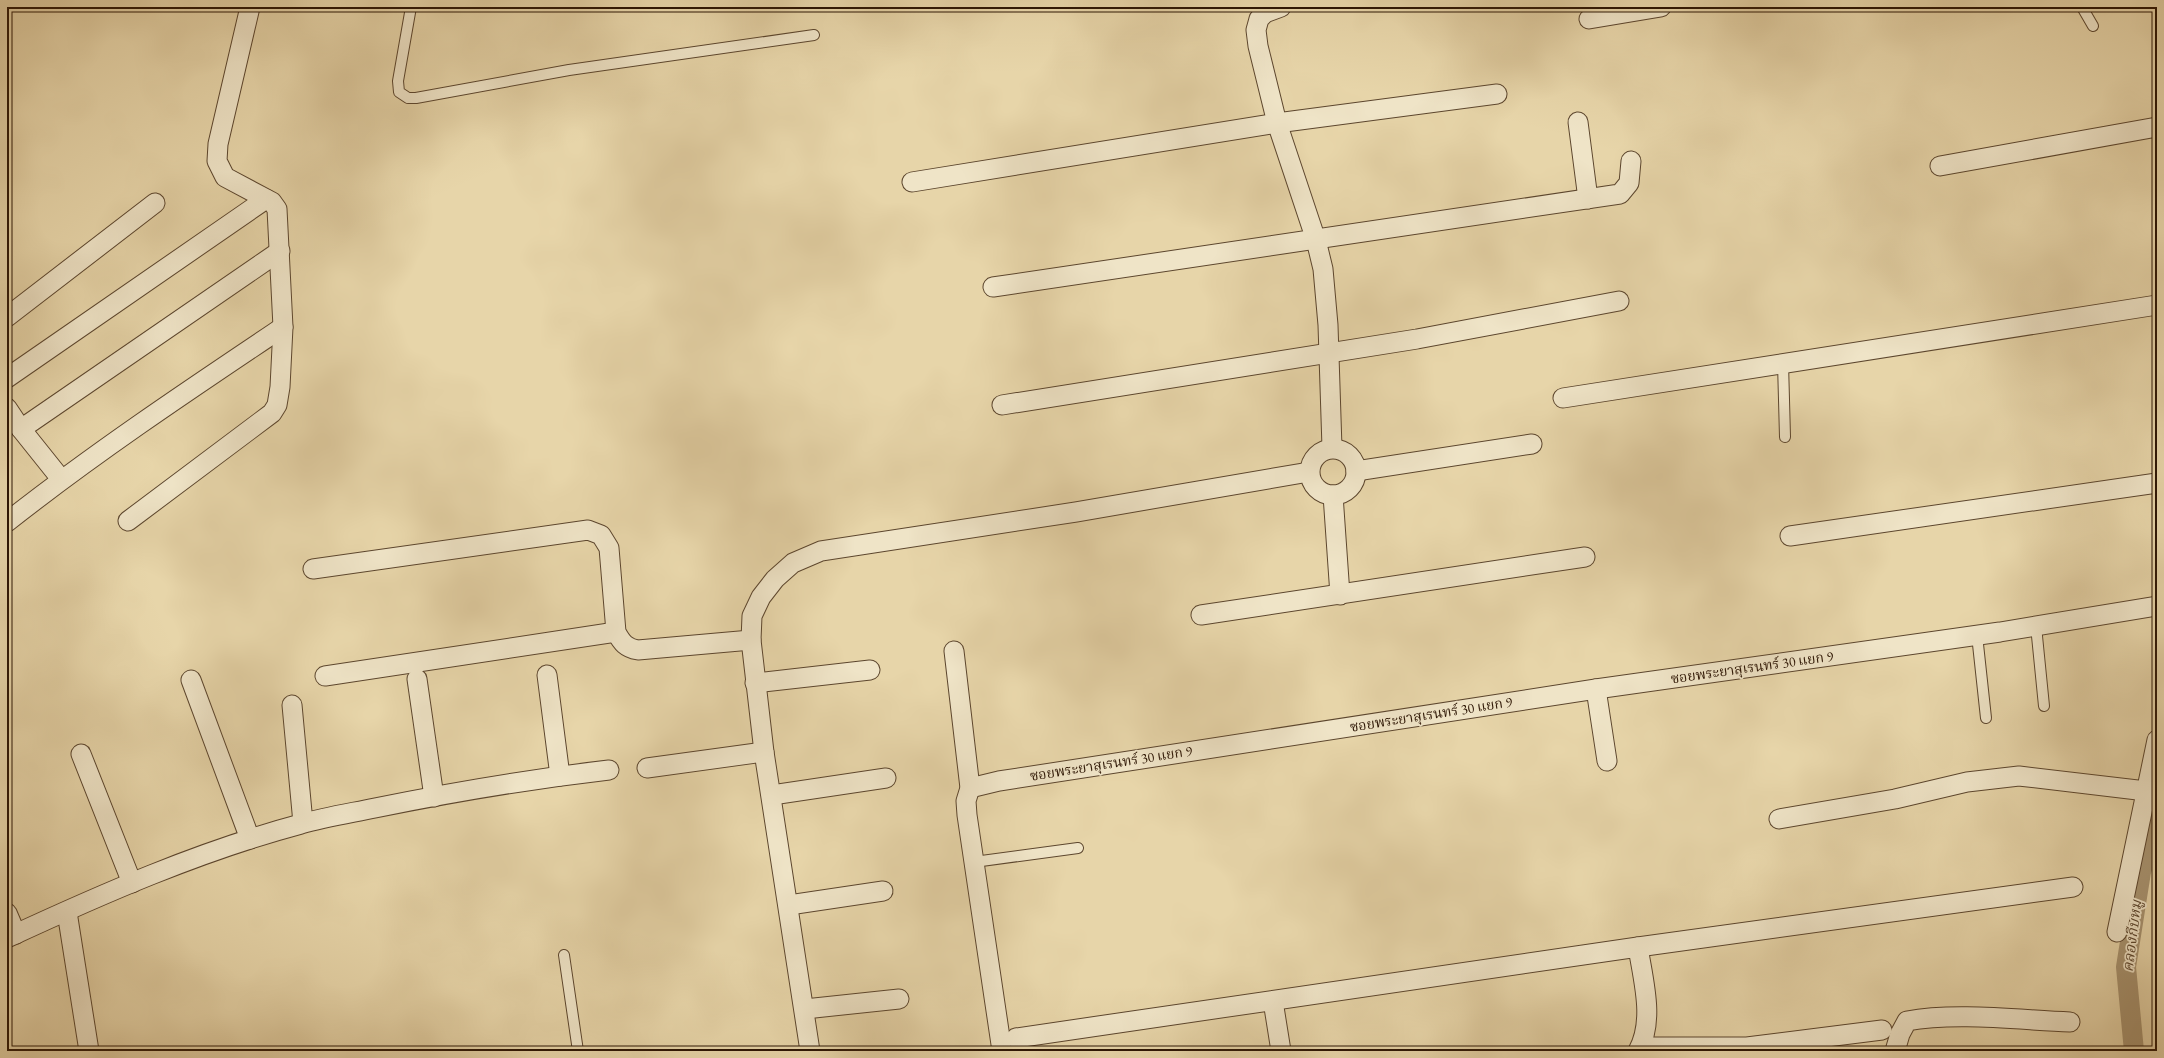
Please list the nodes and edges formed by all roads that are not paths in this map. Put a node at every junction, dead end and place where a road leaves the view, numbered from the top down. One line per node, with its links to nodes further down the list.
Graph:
1 (250, 7): 16 (street)
2 (411, 7): 8 (lane)
3 (1281, 7): 11 (street)
4 (1661, 7): 6 (street)
5 (2082, 7): 7 (lane)
6 (1589, 19)
7 (2093, 26)
8 (814, 35)
9 (1497, 94): 11 (street)
10 (1578, 122): 17 (street)
11 (1277, 123): 15 (street); 19 (street)
12 (2157, 127): 14 (street)
13 (1631, 161): 17 (street)
14 (1940, 166)
15 (912, 182)
16 (266, 198): 20 (street); 28 (street)
17 (1588, 198): 19 (street)
18 (155, 202): 24 (street)
19 (1316, 240): 21 (street); 26 (street)
20 (280, 251): 25 (street); 32 (street)
21 (993, 287)
22 (1619, 301): 26 (street)
23 (2157, 305): 27 (street)
24 (7, 317)
25 (282, 327): 38 (street); 41 (street)
26 (1328, 354): 30 (street); 35 (street)
27 (1783, 364): 29 (street); 33 (lane)
28 (7, 378)
29 (1563, 398)
30 (1002, 405)
31 (7, 408): 32 (street)
32 (20, 429): 38 (street)
33 (1785, 437)
34 (1532, 444): 36 (street)
35 (1332, 448): 36 (street); 37 (street)
36 (1356, 471): 40 (street)
37 (1309, 472): 40 (street); 52 (street)
38 (61, 479): 42 (street)
39 (2157, 483): 43 (street)
40 (1333, 495): 46 (street)
41 (128, 521)
42 (7, 522)
43 (1790, 536)
44 (1585, 558): 46 (street)
45 (313, 569): 50 (street)
46 (1340, 595): 48 (street)
47 (2157, 606): 49 (street, ซอยพระยาสุเรนทร์ 30 แยก 9)
48 (1201, 615)
49 (2036, 626): 51 (street, ซอยพระยาสุเรนทร์ 30 แยก 9); 62 (lane)
50 (616, 632): 52 (street); 55 (street)
51 (1977, 635): 60 (street, ซอยพระยาสุเรนทร์ 30 แยก 9); 63 (lane)
52 (751, 640): 59 (street)
53 (954, 651): 72 (street)
54 (870, 670): 59 (street)
55 (325, 676)
56 (547, 676): 70 (street)
57 (417, 679): 75 (street)
58 (191, 680): 78 (street)
59 (755, 683): 65 (street)
60 (1596, 689): 67 (street); 72 (street, ซอยพระยาสุเรนทร์ 30 แยก 9)
61 (292, 704): 77 (street)
62 (2044, 706)
63 (1986, 718)
64 (2157, 740): 73 (street)
65 (764, 752): 68 (street); 74 (street)
66 (81, 754): 81 (street)
67 (1607, 761)
68 (647, 768)
69 (610, 770): 70 (street)
70 (560, 776): 75 (street)
71 (886, 778): 74 (street)
72 (970, 788): 80 (street)
73 (2146, 791): 76 (street); 87 (street)
74 (772, 795): 84 (street)
75 (434, 797): 77 (street)
76 (1780, 818)
77 (303, 823): 78 (street)
78 (250, 839): 81 (street)
79 (1078, 848): 80 (lane)
80 (974, 862): 101 (street)
81 (132, 883): 85 (street)
82 (2073, 887): 89 (street)
83 (883, 891): 84 (street)
84 (789, 905): 93 (street)
85 (67, 912): 88 (street); 98 (street)
86 (7, 913): 88 (street)
87 (2117, 932)
88 (11, 936)
89 (1638, 947): 92 (street); 97 (street)
90 (564, 955): 99 (lane)
91 (899, 999): 93 (street)
92 (1273, 1001): 96 (street); 102 (street)
93 (805, 1010): 100 (street)
94 (2070, 1022): 103 (street)
95 (1882, 1030): 97 (street)
96 (1016, 1038)
97 (1639, 1049)
98 (89, 1051)
99 (578, 1051)
100 (810, 1051)
101 (1002, 1051)
102 (1281, 1051)
103 (1895, 1051)

